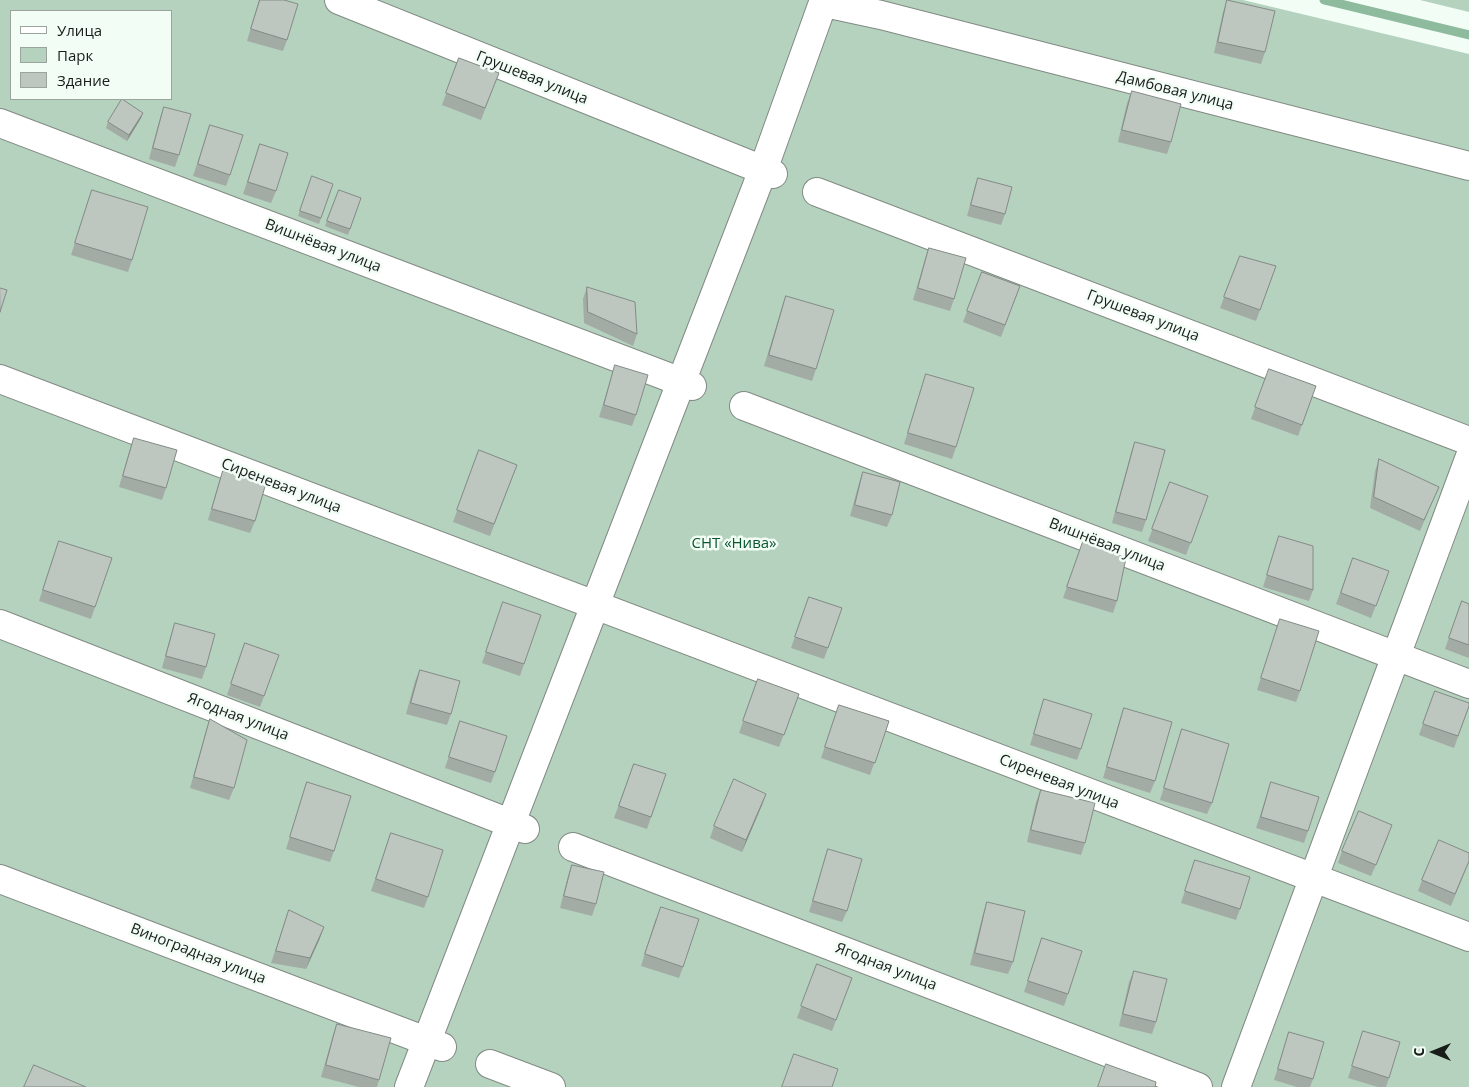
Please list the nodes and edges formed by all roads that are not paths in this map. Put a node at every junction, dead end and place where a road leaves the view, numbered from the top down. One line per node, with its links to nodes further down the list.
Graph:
1 (339, 0): 5 (street, Грушевая улица)
2 (824, 2): 4 (street, Дамбовая улица); 5 (street)
3 (0, 124): 8 (street, Вишнёвая улица)
4 (1469, 166)
5 (768, 172): 8 (street)
6 (817, 192): 10 (street, Грушевая улица)
7 (0, 379): 12 (street, Сиреневая улица)
8 (686, 384): 12 (street)
9 (744, 406): 14 (street, Вишнёвая улица)
10 (1469, 441)
11 (1469, 459): 14 (street)
12 (595, 605): 16 (street); 18 (street, Сиреневая улица)
13 (0, 624): 16 (street, Ягодная улица)
14 (1395, 656): 15 (street, Вишнёвая улица); 18 (street)
15 (1469, 684)
16 (518, 826): 21 (street)
17 (573, 847): 25 (street, Ягодная улица)
18 (1313, 878): 20 (street, Сиреневая улица); 26 (street)
19 (0, 879): 21 (street, Виноградная улица)
20 (1469, 937)
21 (434, 1044): 23 (street)
22 (490, 1064): 24 (street)
23 (409, 1087)
24 (551, 1087)
25 (1198, 1087)
26 (1236, 1087)

